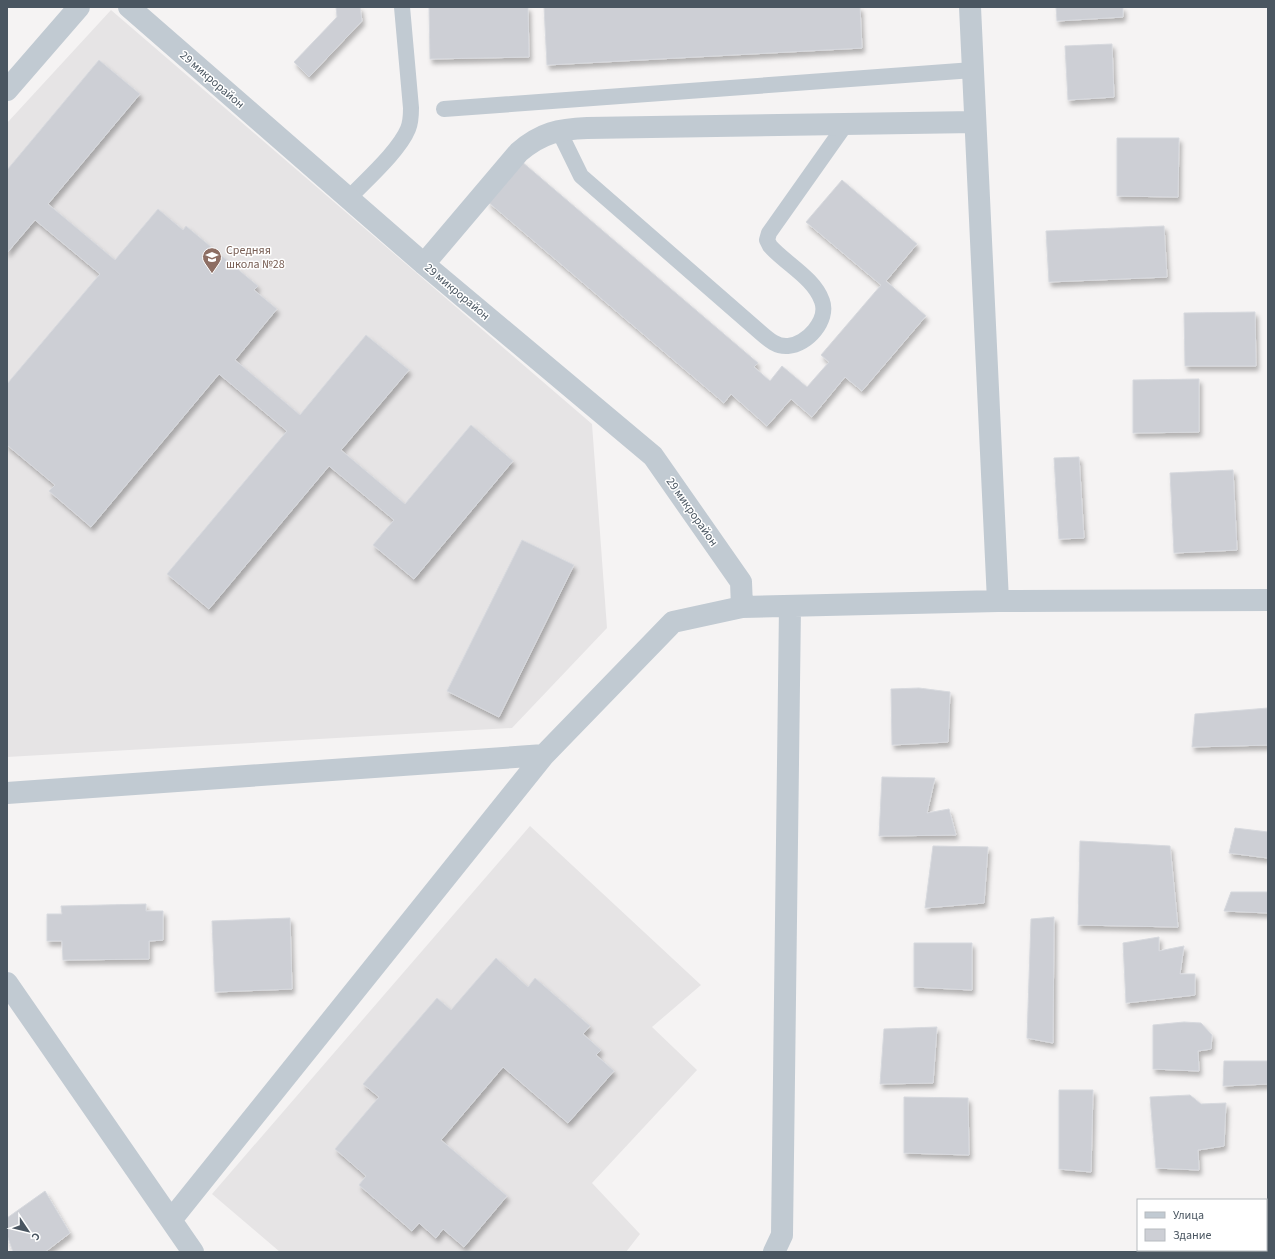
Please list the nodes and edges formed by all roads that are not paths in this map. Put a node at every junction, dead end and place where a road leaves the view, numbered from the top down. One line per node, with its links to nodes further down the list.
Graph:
1 (79, 7): 6 (street)
2 (129, 7): 11 (street, 29 микрорайон)
3 (402, 7): 11 (lane)
4 (970, 7): 5 (street)
5 (973, 70): 7 (lane); 8 (street)
6 (7, 90)
7 (444, 110)
8 (975, 122): 9 (street); 14 (street)
9 (846, 124): 10 (street); 10 (lane)
10 (559, 130): 12 (street)
11 (349, 198): 12 (street, 29 микрорайон)
12 (424, 264): 16 (street, 29 микрорайон)
13 (1268, 600): 14 (street)
14 (998, 601): 15 (street)
15 (790, 606): 16 (street); 22 (street)
16 (742, 607): 17 (street)
17 (544, 755): 18 (street); 20 (street)
18 (7, 793)
19 (7, 982): 20 (street)
20 (171, 1220): 21 (street)
21 (193, 1252)
22 (774, 1252)

